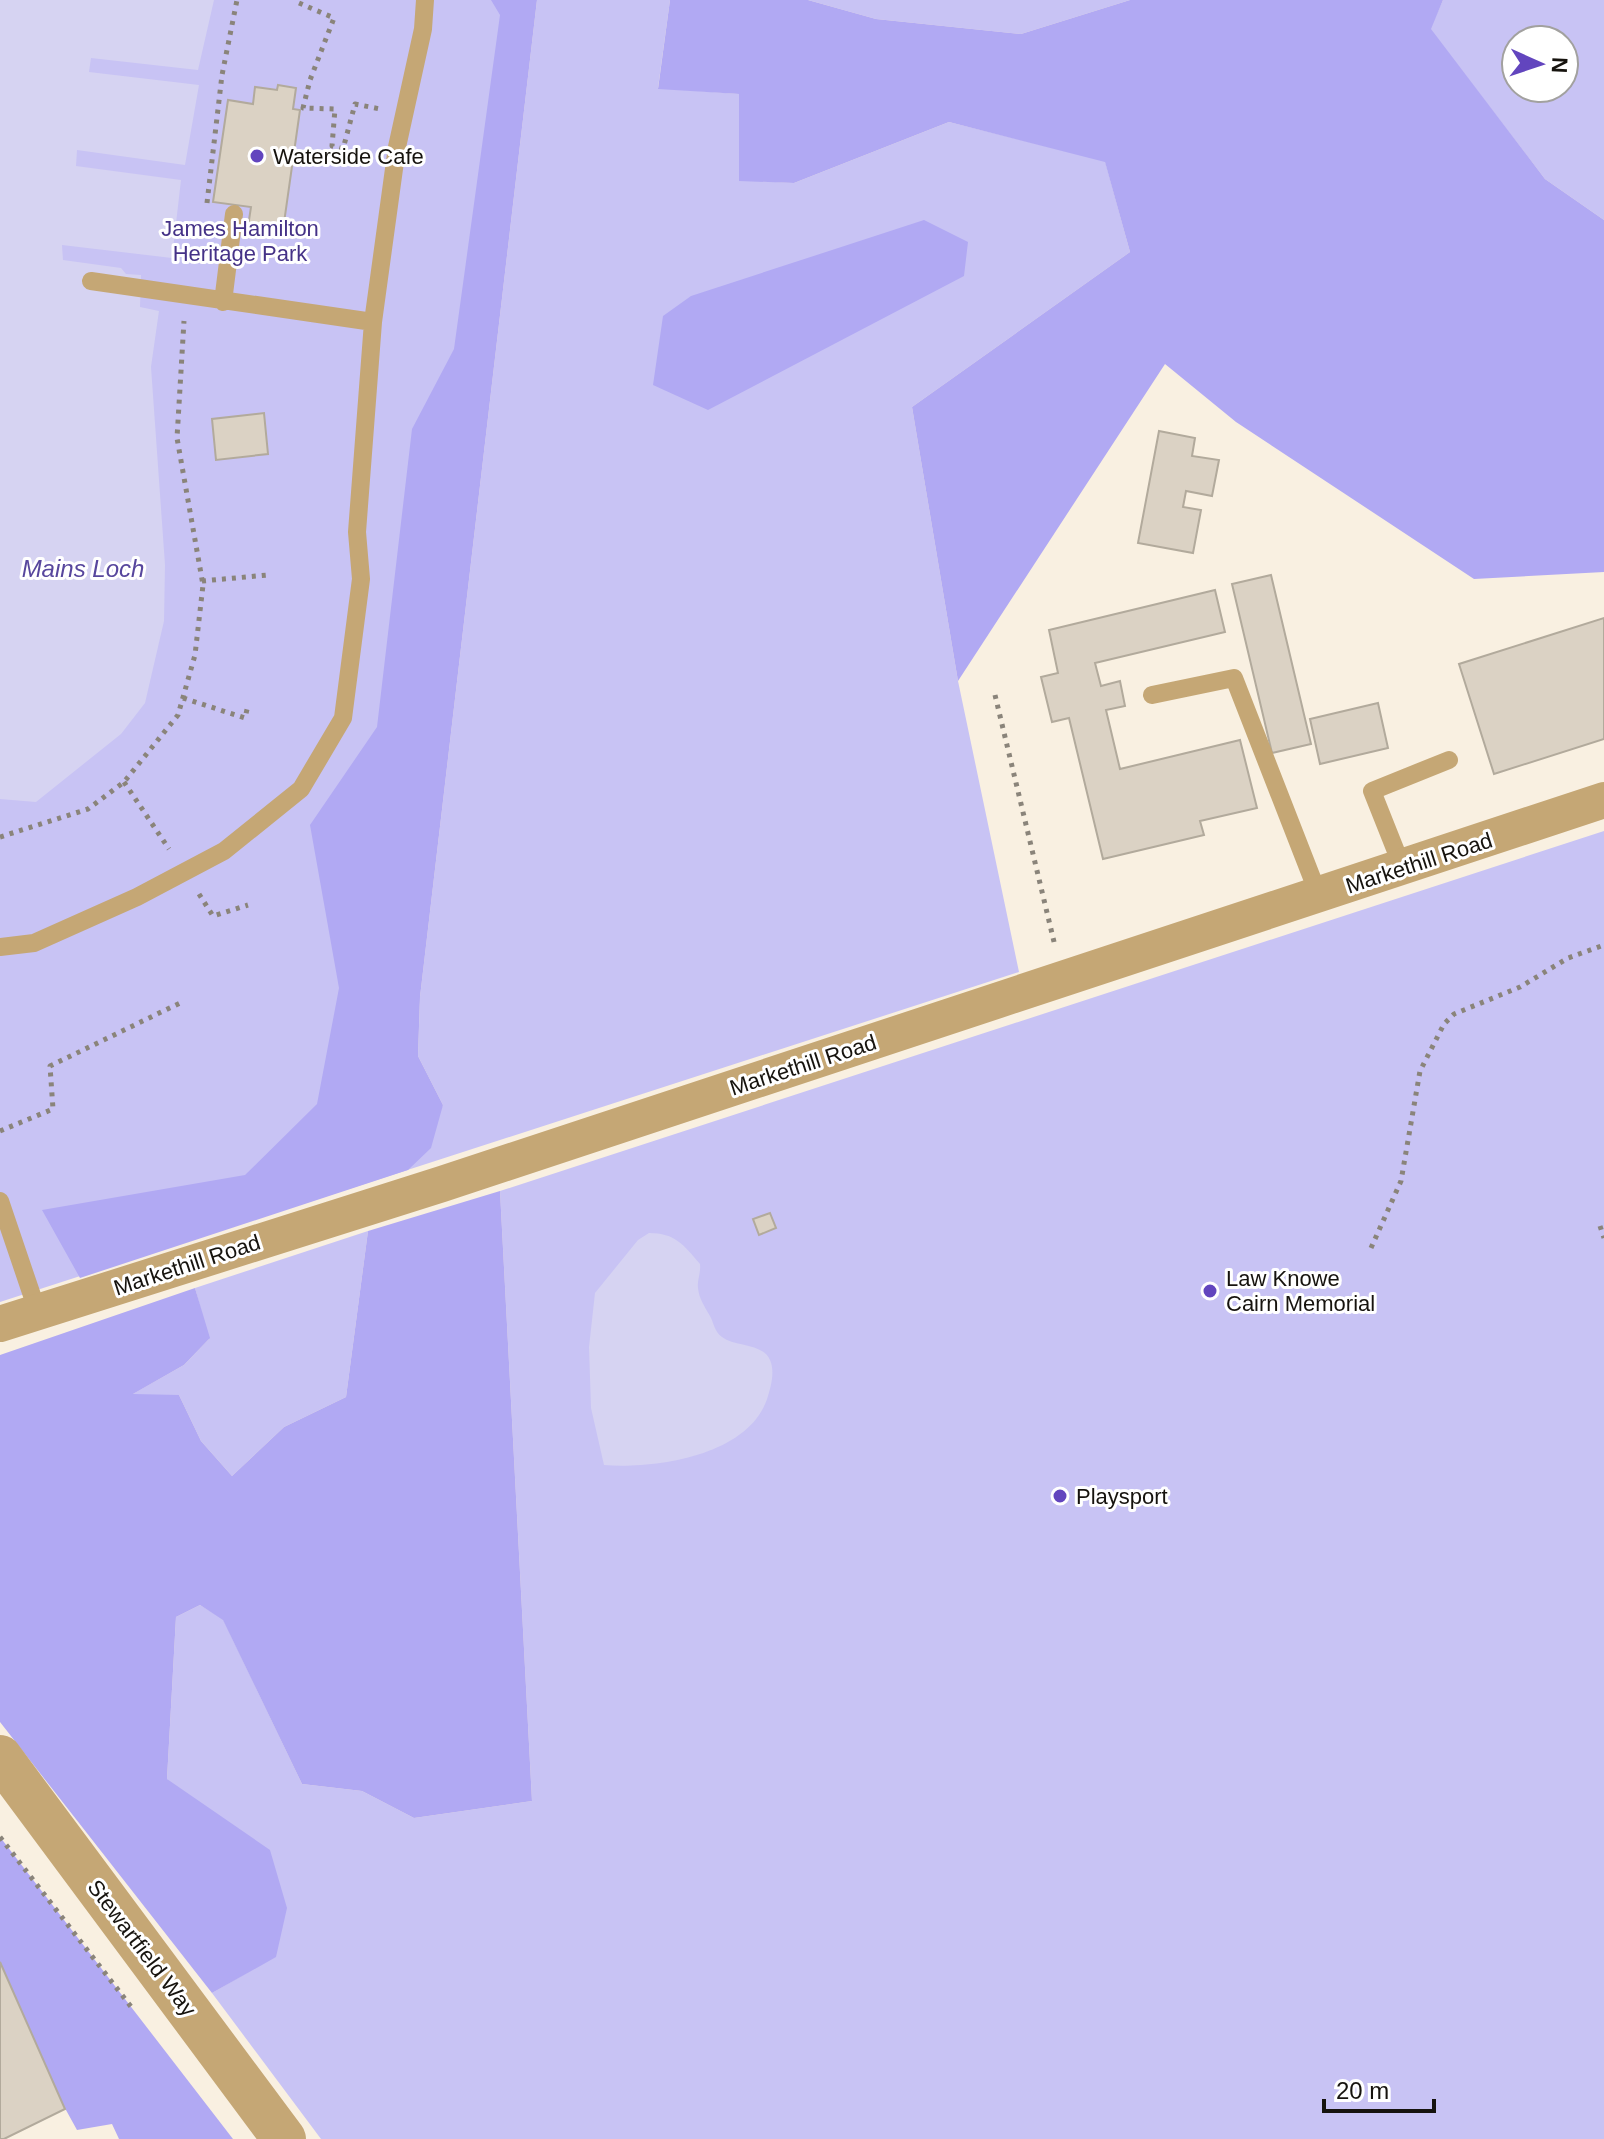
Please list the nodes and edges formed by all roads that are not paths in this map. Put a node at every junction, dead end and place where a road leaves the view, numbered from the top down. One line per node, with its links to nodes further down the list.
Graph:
1 (425, 0): 5 (lane)
2 (234, 214): 4 (lane)
3 (91, 281): 4 (lane)
4 (223, 302): 5 (lane)
5 (373, 322): 11 (lane)
6 (1152, 695): 10 (lane)
7 (1449, 760): 9 (lane)
8 (1604, 800): 9 (street, Markethill Road)
9 (1403, 869): 10 (street, Markethill Road)
10 (1319, 896): 13 (street, Markethill Road)
11 (0, 947)
12 (0, 1201): 13 (lane)
13 (38, 1313): 14 (street, Markethill Road)
14 (0, 1324)
15 (0, 1757): 16 (street, Stewartfield Way)
16 (284, 2139)

